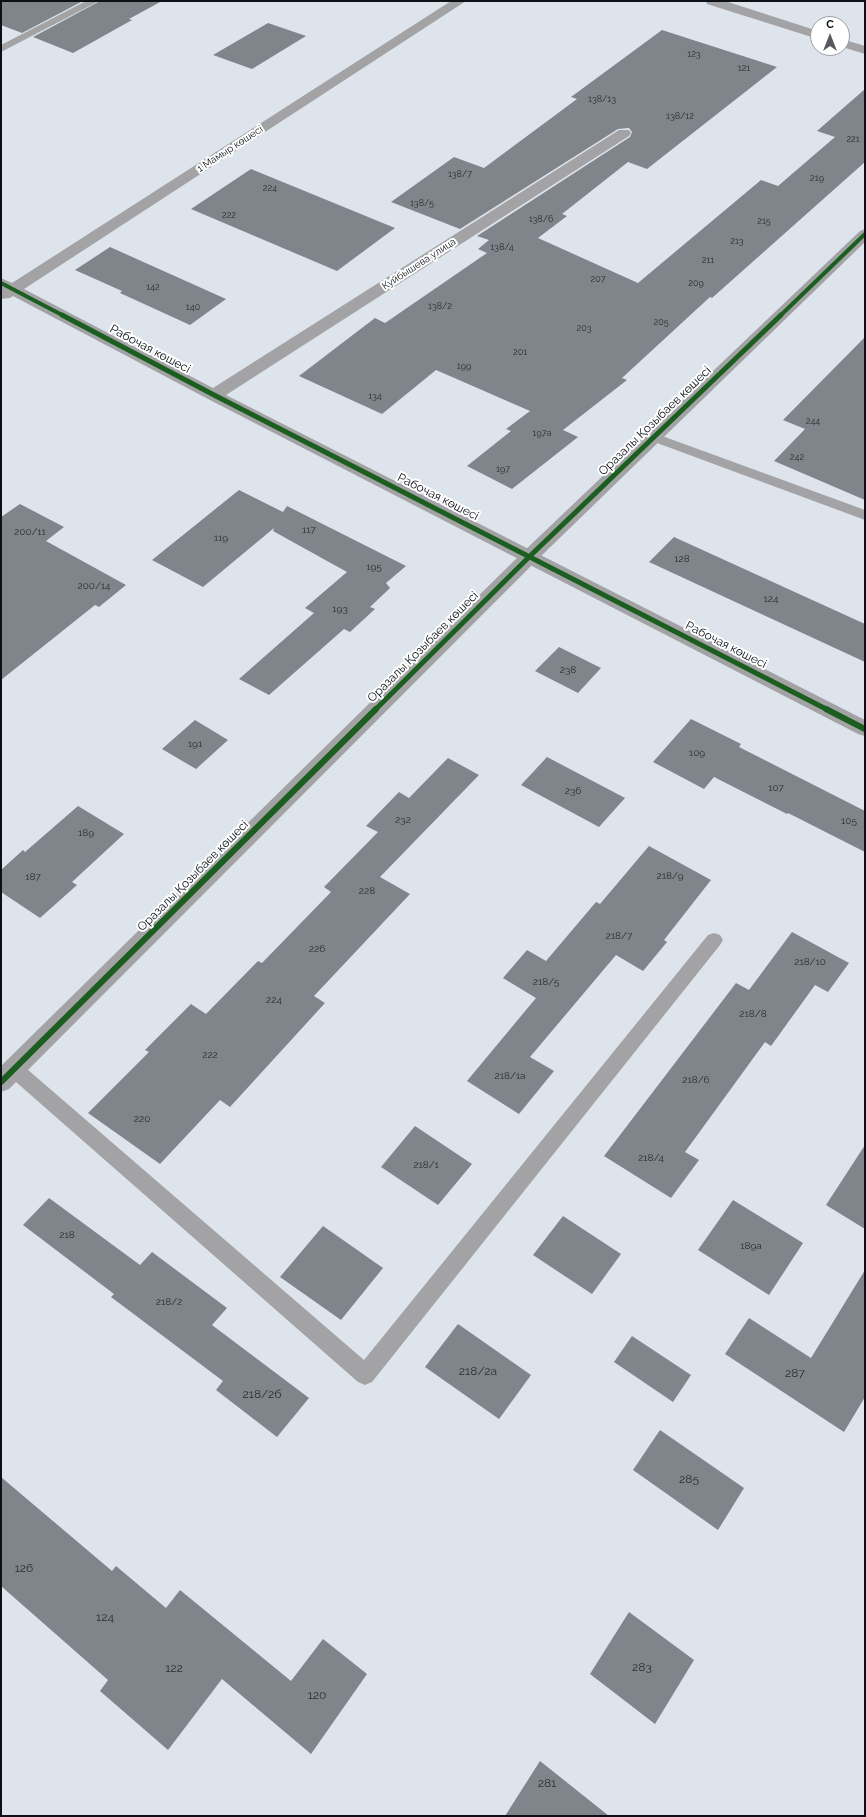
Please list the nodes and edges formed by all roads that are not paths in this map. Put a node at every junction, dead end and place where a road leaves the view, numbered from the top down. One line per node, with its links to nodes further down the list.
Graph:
1 (94, 1): 6 (lane)
2 (460, 1): 10 (street, 1 Мамыр көшесі)
3 (712, 1): 4 (street)
4 (810, 32)
5 (850, 45): 7 (street)
6 (1, 49)
7 (865, 50)
8 (624, 132): 11 (street, Куйбышева улица)
9 (865, 234): 12 (street, Оразалы Қозыбаев көшесі)
10 (5, 290): 11 (street, Рабочая көшесі)
11 (214, 395): 14 (street, Рабочая көшесі)
12 (654, 437): 13 (lane); 14 (street, Оразалы Қозыбаев көшесі)
13 (865, 515)
14 (530, 556): 15 (street, Рабочая көшесі); 17 (street, Оразалы Қозыбаев көшесі)
15 (865, 729)
16 (714, 940): 17 (lane)
17 (7, 1076)

